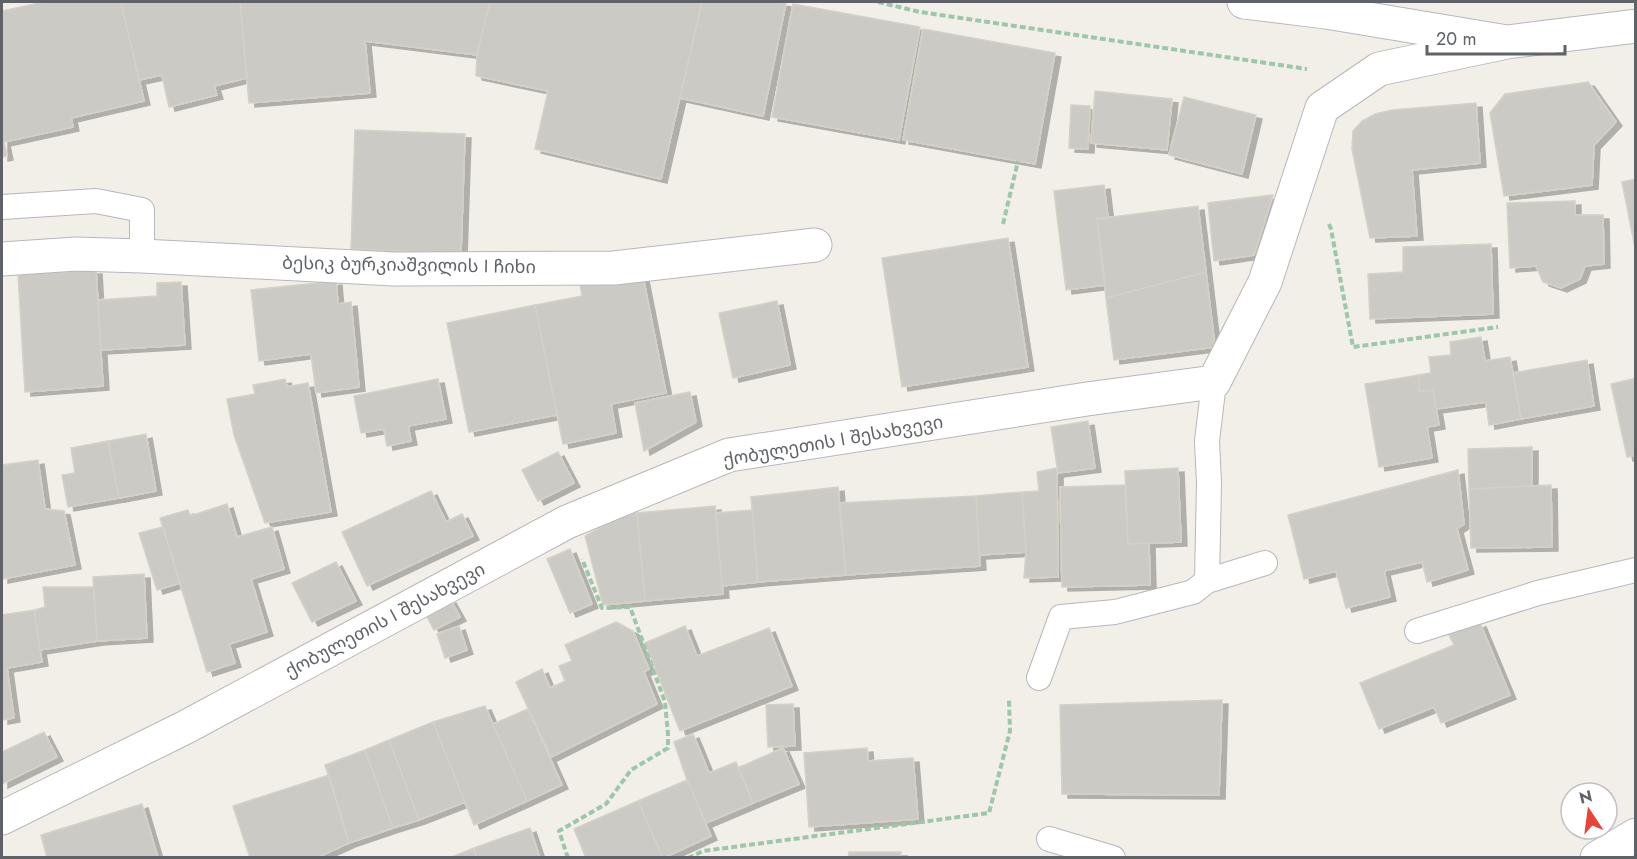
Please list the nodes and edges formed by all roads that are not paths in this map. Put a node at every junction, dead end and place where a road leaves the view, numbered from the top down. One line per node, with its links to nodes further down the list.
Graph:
1 (1244, 2): 3 (street)
2 (1635, 26): 3 (street)
3 (1507, 42): 8 (street)
4 (2, 207): 6 (lane)
5 (815, 245): 6 (street, ბესიკ ბურკიაშვილის I ჩიხი)
6 (142, 256): 7 (street, ბესიკ ბურკიაშვილის I ჩიხი)
7 (2, 259)
8 (1214, 382): 11 (lane); 14 (street, ქობულეთის I შესახვევი)
9 (1265, 563): 11 (lane)
10 (1635, 570): 12 (lane)
11 (1207, 581): 13 (lane)
12 (1418, 631)
13 (1039, 678)
14 (2, 818)
15 (1635, 835): 18 (street)
16 (1049, 839): 17 (lane)
17 (1113, 858)
18 (1597, 858)

